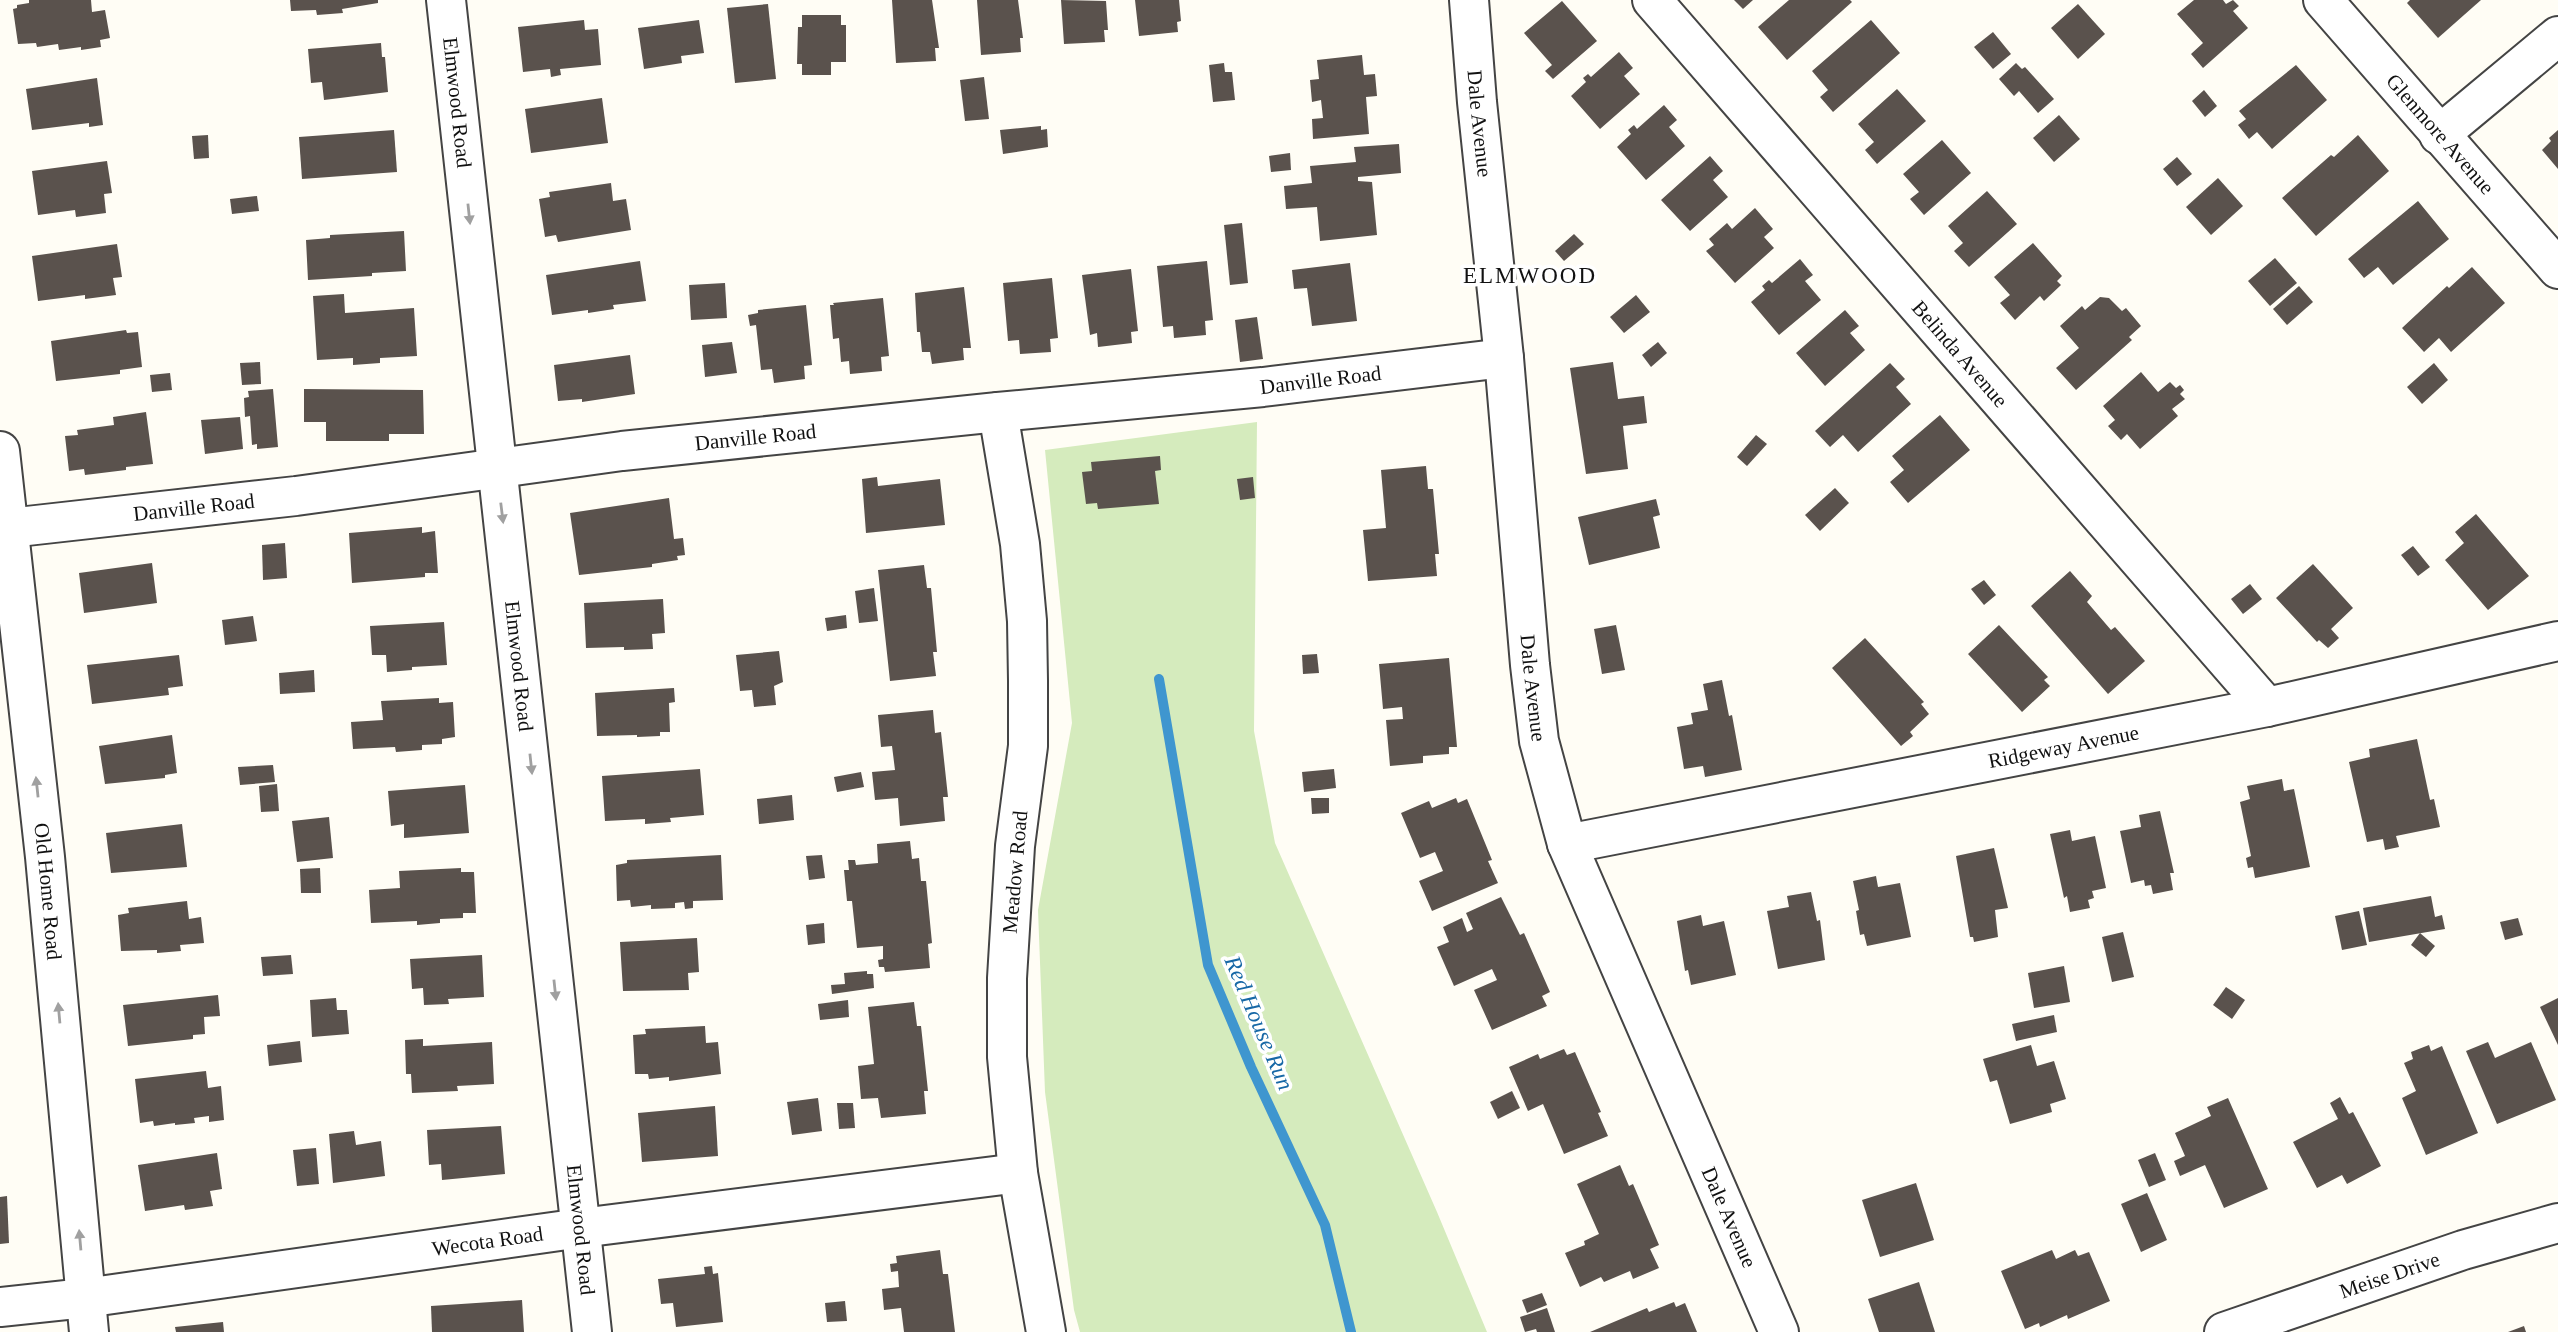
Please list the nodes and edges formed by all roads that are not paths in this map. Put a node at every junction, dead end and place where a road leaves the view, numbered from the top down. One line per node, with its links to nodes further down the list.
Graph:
1 (446, 0): 11 (street, Elmwood Road, one-way to 11)
2 (1469, 0): 8 (street, Dale Avenue)
3 (1652, 0): 14 (street, Belinda Avenue)
4 (2323, 0): 6 (street, Glenmore Avenue)
5 (2558, 36): 6 (street)
6 (2439, 135): 7 (street, Glenmore Avenue)
7 (2558, 269)
8 (1504, 358): 9 (street, Danville Road); 15 (street, Dale Avenue)
9 (998, 412): 11 (street, Danville Road); 16 (street, Meadow Road)
10 (0, 451): 12 (street, Old Home Road)
11 (496, 468): 12 (street, Danville Road); 18 (street, Elmwood Road, one-way to 18)
12 (9, 528): 20 (street, Old Home Road, one-way to 12)
13 (2558, 641): 14 (street, Ridgeway Avenue)
14 (2267, 707): 15 (street, Ridgeway Avenue)
15 (1567, 844): 23 (street, Dale Avenue)
16 (1018, 1173): 18 (street, Wecota Road); 22 (street, Meadow Road)
17 (2558, 1223): 24 (street, Meise Drive)
18 (581, 1228): 20 (street, Wecota Road); 21 (street, Elmwood Road)
19 (0, 1307): 20 (street, Wecota Road)
20 (87, 1315)
21 (592, 1332)
22 (1046, 1332)
23 (1779, 1332)
24 (2224, 1332)

